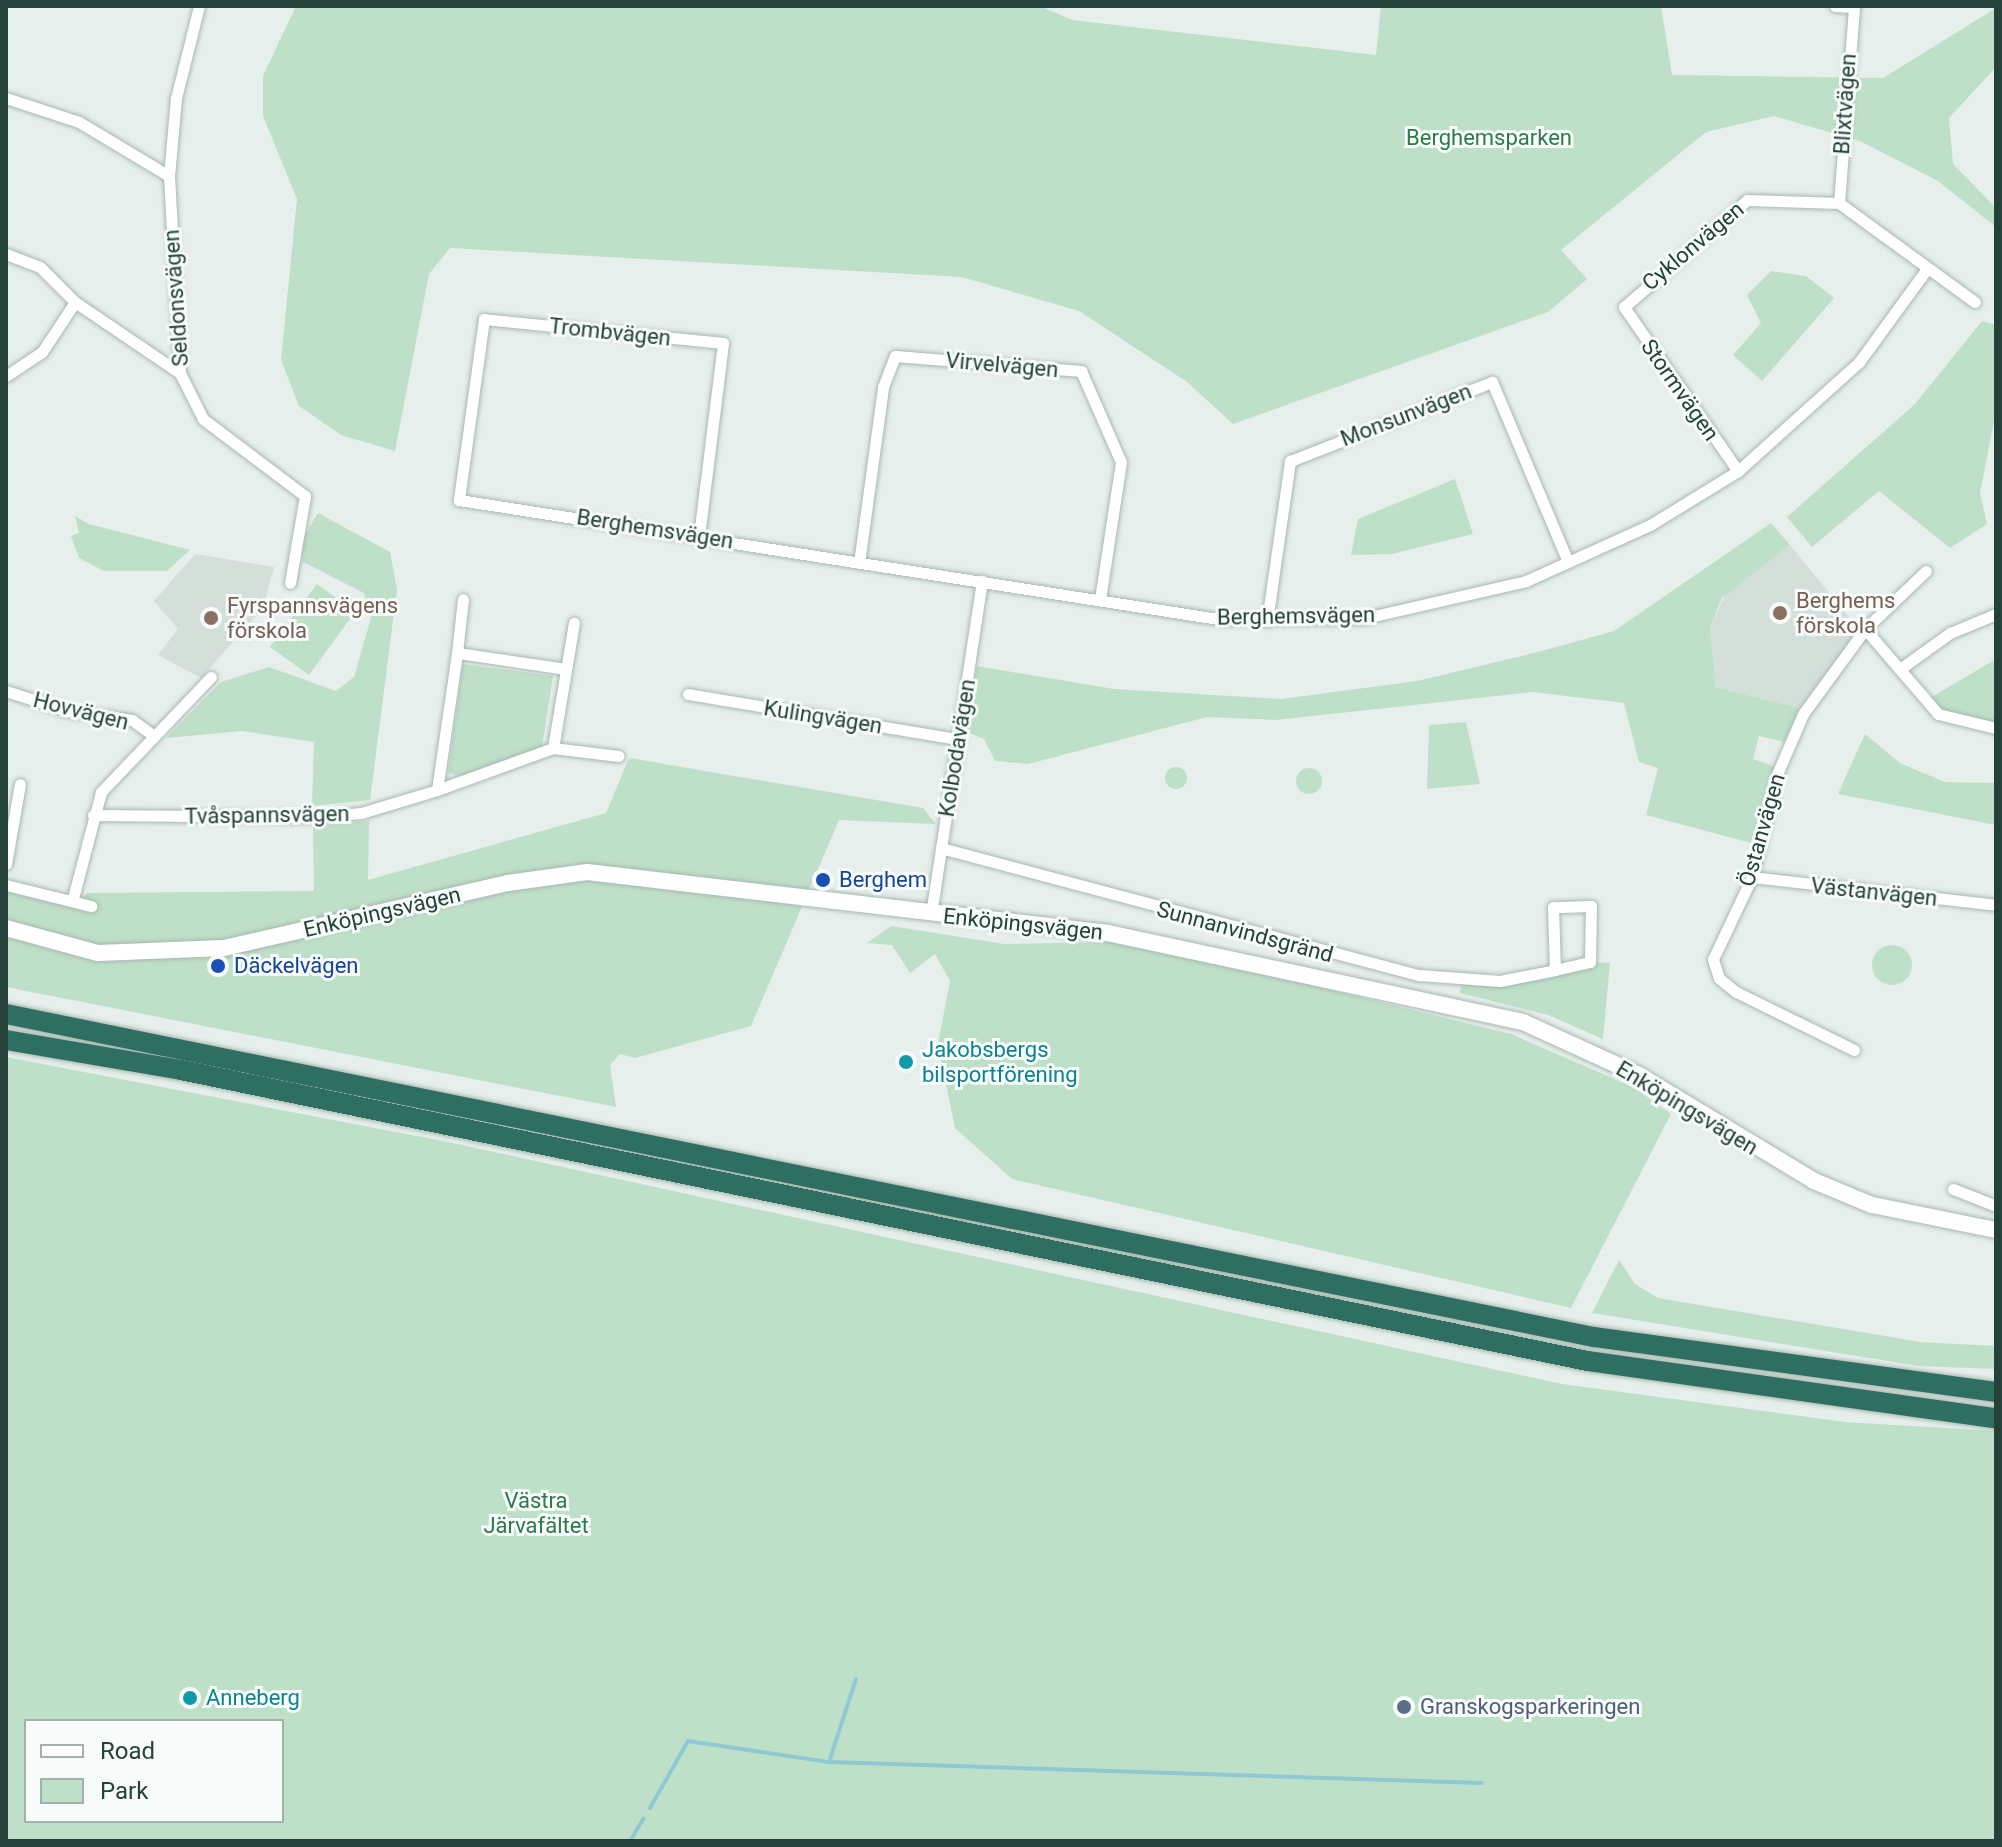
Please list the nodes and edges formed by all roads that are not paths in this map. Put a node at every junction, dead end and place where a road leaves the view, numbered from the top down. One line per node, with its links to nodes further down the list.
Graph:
1 (198, 6): 5 (street, Seldonsvägen)
2 (1835, 6): 3 (street)
3 (1853, 7): 6 (street, Blixtvägen)
4 (6, 98): 5 (street)
5 (169, 176): 12 (street, Seldonsvägen)
6 (1839, 203): 8 (street); 11 (street, Cyklonvägen)
7 (6, 254): 9 (street)
8 (1926, 270): 10 (street); 14 (street, Berghemsvägen)
9 (75, 302): 12 (street); 13 (street)
10 (1975, 302)
11 (1624, 307): 14 (street, Stormvägen)
12 (180, 373): 21 (street, Seldonsvägen)
13 (6, 376)
14 (1738, 471): 17 (street, Berghemsvägen)
15 (459, 500): 16 (street, Berghemsvägen); 16 (street, Trombvägen)
16 (699, 536): 18 (street, Berghemsvägen)
17 (1568, 562): 25 (street, Berghemsvägen); 25 (street, Monsunvägen)
18 (859, 563): 20 (street, Berghemsvägen); 23 (street, Virvelvägen)
19 (1926, 571): 27 (street, Östanvägen)
20 (982, 581): 23 (street, Berghemsvägen); 36 (street, Kolbodavägen)
21 (290, 583)
22 (463, 599): 28 (street)
23 (1100, 600): 25 (street, Berghemsvägen)
24 (1996, 614): 30 (street)
25 (1267, 621)
26 (574, 623): 29 (street)
27 (1865, 629): 30 (street); 44 (street, Östanvägen)
28 (457, 653): 29 (street); 40 (street)
29 (566, 669): 37 (street)
30 (1900, 669): 34 (street)
31 (211, 677): 35 (street)
32 (6, 691): 35 (street, Hovvägen)
33 (688, 694): 36 (street, Kulingvägen)
34 (1996, 728)
35 (154, 736): 41 (street)
36 (958, 739): 42 (street, Kolbodavägen)
37 (553, 748): 38 (street, Tvåspannsvägen); 40 (street, Tvåspannsvägen)
38 (619, 756)
39 (20, 784): 43 (street)
40 (437, 790): 41 (street, Tvåspannsvägen)
41 (93, 815): 46 (street)
42 (941, 848): 49 (street, Kolbodavägen); 51 (street, Sunnanvindsgränd)
43 (6, 864)
44 (1752, 877): 47 (street, Västanvägen); 54 (street, Östanvägen)
45 (6, 885): 46 (street)
46 (73, 898): 48 (street)
47 (1996, 905)
48 (91, 906)
49 (931, 914): 50 (street, Enköpingsvägen); 57 (street, Enköpingsvägen)
50 (6, 928)
51 (1555, 970): 51 (street, Sunnanvindsgränd)
52 (6, 1014): 58 (highway)
53 (6, 1040): 59 (highway)
54 (1854, 1050)
55 (1953, 1189): 56 (street)
56 (1996, 1206)
57 (1996, 1230)
58 (1996, 1392)
59 (1996, 1418)

